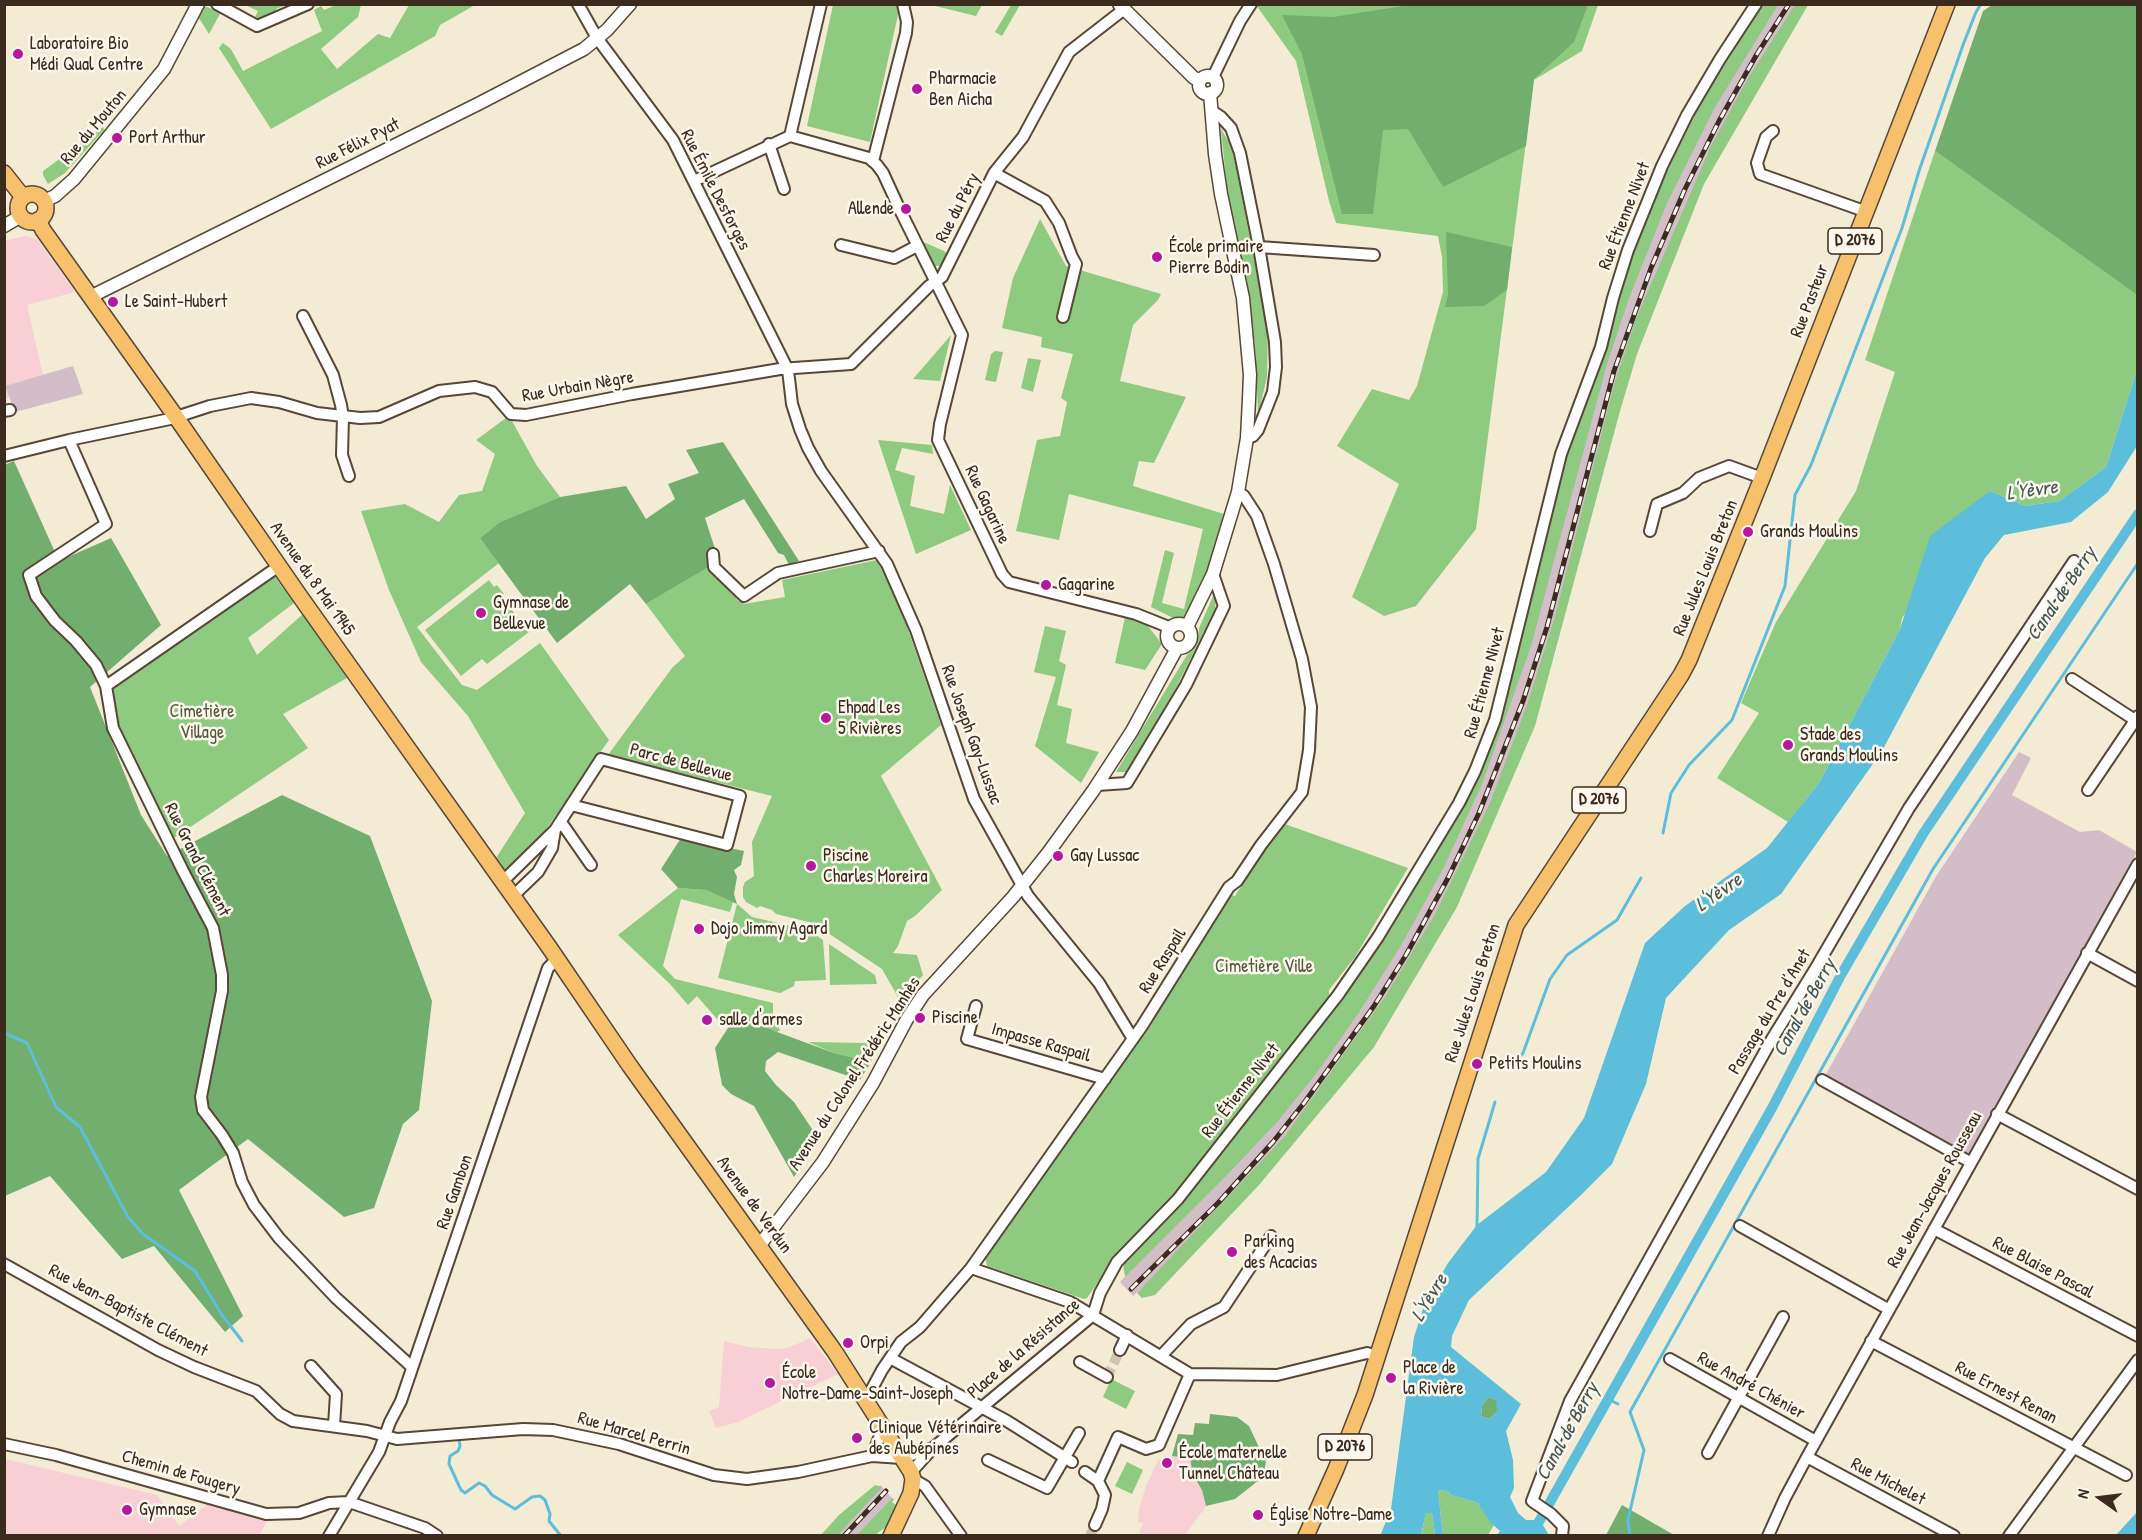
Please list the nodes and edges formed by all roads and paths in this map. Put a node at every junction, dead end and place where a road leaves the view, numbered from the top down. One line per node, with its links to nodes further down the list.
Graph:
1 (198, 4): 26 (street, Rue du Mouton)
2 (217, 4): 3 (street)
3 (308, 4)
4 (578, 4): 12 (street, Rue Émile Desforges)
5 (630, 4): 12 (street, Rue Félix Pyat)
6 (821, 4): 18 (street)
7 (903, 4): 20 (street)
8 (1251, 4): 13 (street)
9 (1756, 4): 85 (street, Rue Étienne Nivet)
10 (1947, 4): 27 (main road, Rue Pasteur / D 2076)
11 (1121, 7): 14 (street); 22 (street, Rue du Péry)
12 (597, 38): 23 (street, Rue Émile Desforges); 36 (street, Rue Félix Pyat)
13 (1213, 77): 14 (street); 15 (street)
14 (1197, 79): 15 (street)
15 (1210, 93): 16 (street)
16 (1212, 111): 33 (street); 42 (street)
17 (1773, 131): 27 (street)
18 (790, 136): 19 (street); 20 (street)
19 (768, 144): 23 (street); 24 (street)
20 (873, 161): 32 (street, Rue Gagarine)
21 (4, 173): 25 (main road)
22 (994, 173): 35 (street, Rue du Péry); 38 (street)
23 (694, 181): 39 (street, Rue Émile Desforges)
24 (784, 189)
25 (23, 197): 26 (main road); 28 (main road)
26 (44, 201): 29 (main road)
27 (1867, 212): 46 (main road, Rue Pasteur / D 2076)
28 (21, 216): 29 (main road); 30 (street)
29 (38, 220): 36 (main road, Avenue du 8 Mai 1945)
30 (4, 226)
31 (842, 245): 32 (street)
32 (917, 246): 35 (street, Rue Gagarine)
33 (1259, 247): 34 (street); 42 (street)
34 (1374, 255)
35 (935, 281): 39 (street, Rue du Péry); 55 (street, Rue Gagarine)
36 (90, 297): 40 (main road, Avenue du 8 Mai 1945)
37 (303, 316): 41 (street)
38 (1063, 317)
39 (788, 370): 41 (street, Rue Urbain Nègre); 49 (street, Rue Joseph Gay-Lussac)
40 (176, 417): 41 (street, Rue Urbain Nègre); 43 (street, Rue Urbain Nègre); 52 (main road, Avenue du 8 Mai 1945)
41 (343, 417): 45 (street)
42 (1247, 438): 47 (street)
43 (69, 440): 44 (street, Rue Urbain Nègre); 58 (street, Rue Grand Clément)
44 (4, 456)
45 (349, 476)
46 (1762, 478): 48 (street); 94 (main road, Rue Jules Louis Breton / D 2076)
47 (1238, 492): 53 (street); 73 (street, Rue Raspail)
48 (1650, 531)
49 (879, 551): 50 (street); 67 (street, Rue Joseph Gay-Lussac)
50 (713, 554)
51 (2074, 561): 131 (street, Passage du Pre d’Anet)
52 (279, 566): 58 (street); 66 (main road, Avenue du 8 Mai 1945)
53 (1213, 574): 54 (street); 60 (street)
54 (1187, 627): 55 (street); 56 (street)
55 (1171, 628): 56 (street)
56 (1177, 648): 60 (street, Avenue du Colonel Frédéric Manhès)
57 (2072, 679): 59 (street)
58 (106, 686): 100 (street, Rue Grand Clément)
59 (2137, 719): 61 (street)
60 (1097, 785): 67 (street, Avenue du Colonel Frédéric Manhès)
61 (2088, 790)
62 (571, 805): 62 (street, Parc de Bellevue); 63 (street, Parc de Bellevue)
63 (558, 826): 65 (street); 66 (street, Parc de Bellevue); 68 (street, Parc de Bellevue)
64 (2138, 864): 69 (street, Rue Jean-Jacques Rousseau)
65 (591, 865)
66 (502, 882): 68 (main road, Avenue du 8 Mai 1945)
67 (1022, 885): 73 (street, Rue Joseph Gay-Lussac); 82 (street, Avenue du Colonel Frédéric Manhès)
68 (512, 897): 70 (main road, Avenue du 8 Mai 1945)
69 (2087, 953): 71 (street); 76 (street, Rue Jean-Jacques Rousseau)
70 (556, 959): 82 (main road, Avenue de Verdun); 100 (street, Rue Gambon)
71 (2138, 981)
72 (976, 1006): 74 (street, Impasse Raspail)
73 (1133, 1039): 74 (street, Rue Raspail)
74 (1105, 1079): 84 (street, Rue Raspail)
75 (1822, 1080): 77 (street)
76 (1997, 1114): 77 (street, Rue Jean-Jacques Rousseau); 78 (street)
77 (1970, 1162): 80 (street, Rue Jean-Jacques Rousseau)
78 (2138, 1190)
79 (1740, 1226): 86 (street)
80 (1934, 1229): 86 (street, Rue Jean-Jacques Rousseau); 90 (street, Rue Blaise Pascal)
81 (1271, 1236): 93 (street)
82 (759, 1246): 104 (main road, Avenue de Verdun)
83 (4, 1264): 106 (street, Rue Jean-Baptiste Clément)
84 (971, 1268): 87 (street); 95 (street, Rue Raspail)
85 (1100, 1293): 87 (street, Place de la Résistance)
86 (1888, 1309): 91 (street, Rue Jean-Jacques Rousseau)
87 (1093, 1315): 89 (street); 105 (street, Place de la Résistance)
88 (1783, 1317): 103 (street)
89 (1127, 1335): 92 (street); 93 (street)
90 (2138, 1336)
91 (1871, 1341): 110 (street, Rue Jean-Jacques Rousseau); 112 (street, Rue Ernest Renan)
92 (1120, 1350)
93 (1161, 1356): 101 (street)
94 (1378, 1356): 101 (street); 130 (main road, D 2076)
95 (890, 1358): 104 (street, Rue Raspail); 105 (street)
96 (1670, 1359): 103 (street, Rue André Chénier)
97 (2138, 1360): 112 (street)
98 (1080, 1362): 102 (street)
99 (310, 1366): 106 (street)
100 (412, 1367): 109 (street, Rue Gambon)
101 (1190, 1374): 123 (street)
102 (1107, 1377)
103 (1738, 1398): 110 (street, Rue André Chénier); 114 (street)
104 (866, 1400): 107 (main road, Avenue de Verdun)
105 (981, 1408): 113 (street, Place de la Résistance); 118 (street)
106 (334, 1426): 109 (street, Rue Jean-Baptiste Clément)
107 (883, 1428): 115 (street); 117 (main road, Avenue de Verdun)
108 (1079, 1433): 118 (street)
109 (385, 1437): 115 (street, Rue Marcel Perrin); 124 (street, Rue Gambon)
110 (1816, 1441): 116 (street, Rue Jean-Jacques Rousseau)
111 (4, 1444): 124 (street, Chemin de Fougery)
112 (2074, 1447): 121 (street, Rue Ernest Renan); 134 (street)
113 (933, 1448): 117 (street, Place de la Résistance); 122 (street, Place de la Résistance)
114 (1708, 1453)
115 (872, 1456): 117 (street, Rue Marcel Perrin)
116 (1807, 1457): 132 (street, Rue Jean-Jacques Rousseau); 133 (street, Rue Michelet)
117 (902, 1458): 122 (main road, Avenue de Verdun)
118 (1069, 1459): 119 (street)
119 (988, 1460)
120 (1085, 1472): 123 (street)
121 (2126, 1475)
122 (912, 1476): 128 (main road); 129 (street)
123 (1098, 1481): 125 (street)
124 (348, 1502): 126 (street, Rue Gambon); 127 (street)
125 (1095, 1525)
126 (329, 1536)
127 (437, 1536)
128 (891, 1536)
129 (961, 1536)
130 (1306, 1536)
131 (1562, 1536)
132 (1768, 1536)
133 (1954, 1536)
134 (2009, 1536)

